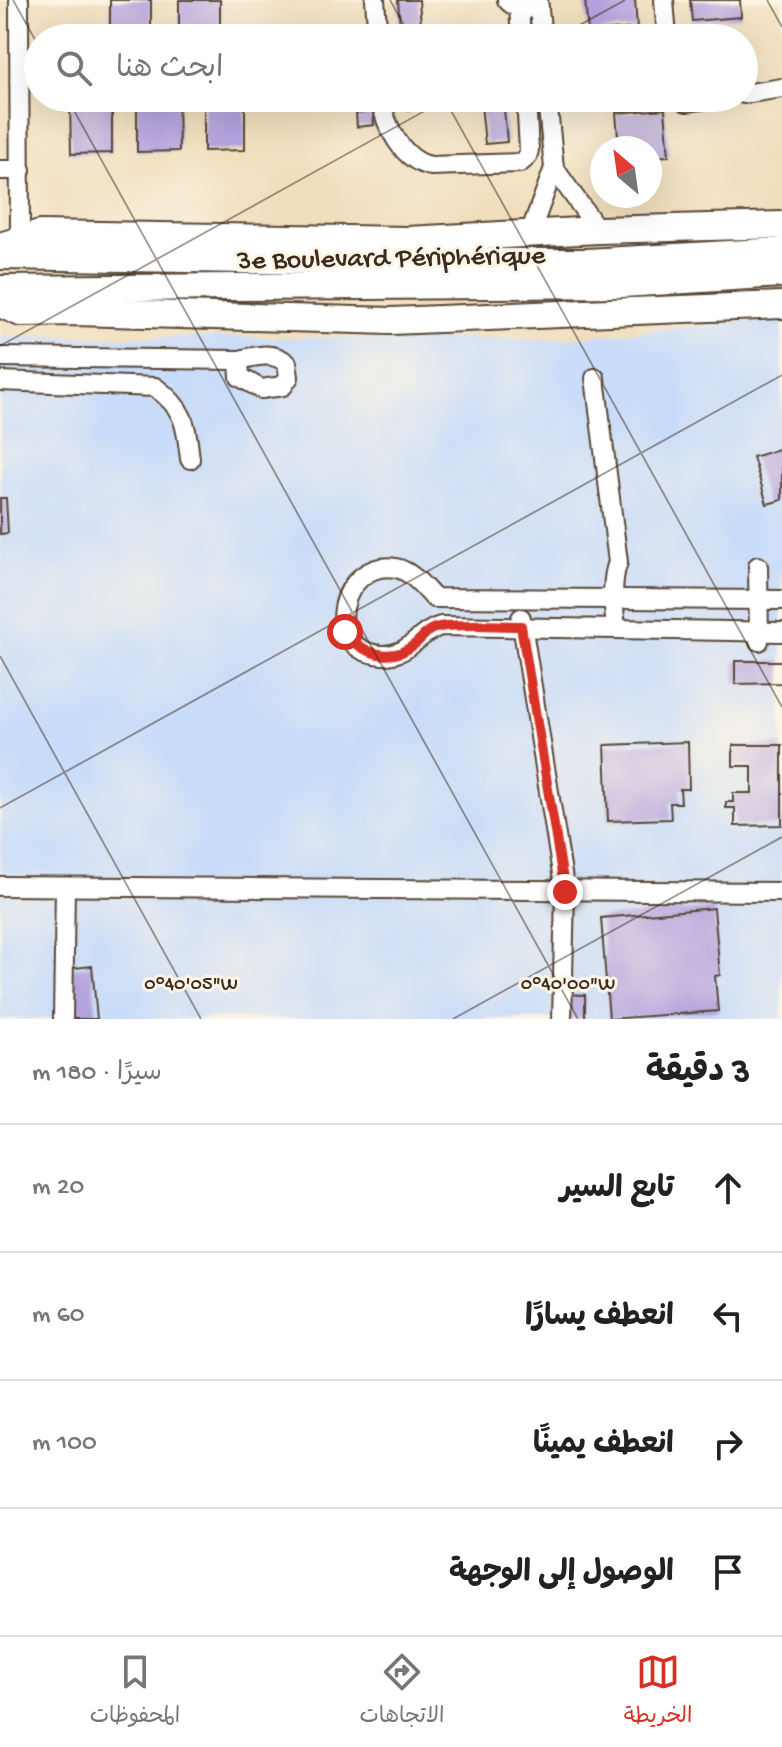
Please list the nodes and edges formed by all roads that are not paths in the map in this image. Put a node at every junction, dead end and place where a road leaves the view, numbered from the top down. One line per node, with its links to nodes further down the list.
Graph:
1 (19, 0): 10 (street)
2 (375, 0): 6 (street)
3 (664, 0): 9 (street)
4 (513, 4): 5 (street); 7 (street)
5 (538, 4): 8 (street)
6 (377, 24)
7 (518, 24)
8 (540, 24)
9 (666, 24)
10 (24, 36)
11 (0, 40): 12 (street)
12 (24, 49)
13 (782, 88): 14 (street)
14 (758, 92)
15 (24, 98): 21 (street)
16 (385, 112): 17 (street)
17 (527, 112)
18 (548, 112): 19 (street)
19 (554, 168): 23 (street); 24 (street)
20 (0, 170): 21 (street)
21 (21, 170): 25 (street)
22 (782, 225): 23 (highway)
23 (598, 230): 24 (highway)
24 (530, 233): 25 (highway)
25 (7, 247): 26 (highway)
26 (782, 251)
27 (782, 274): 28 (highway, 3e Boulevard Périphérique)
28 (0, 289)
29 (0, 304): 30 (highway)
30 (782, 305)
31 (0, 357): 32 (street)
32 (239, 360)
33 (595, 378): 38 (street)
34 (0, 381): 35 (street)
35 (190, 459)
36 (758, 566): 39 (street)
37 (520, 599): 38 (street); 41 (street); 41 (street)
38 (613, 599): 39 (street); 42 (street)
39 (759, 600): 40 (street); 44 (street)
40 (782, 600)
41 (521, 626): 42 (street); 47 (street)
42 (616, 629): 44 (street)
43 (782, 632): 44 (street)
44 (759, 638)
45 (0, 886): 46 (street)
46 (65, 887): 47 (street); 49 (street)
47 (565, 892): 48 (street); 50 (street)
48 (782, 892)
49 (63, 1019)
50 (562, 1019)

